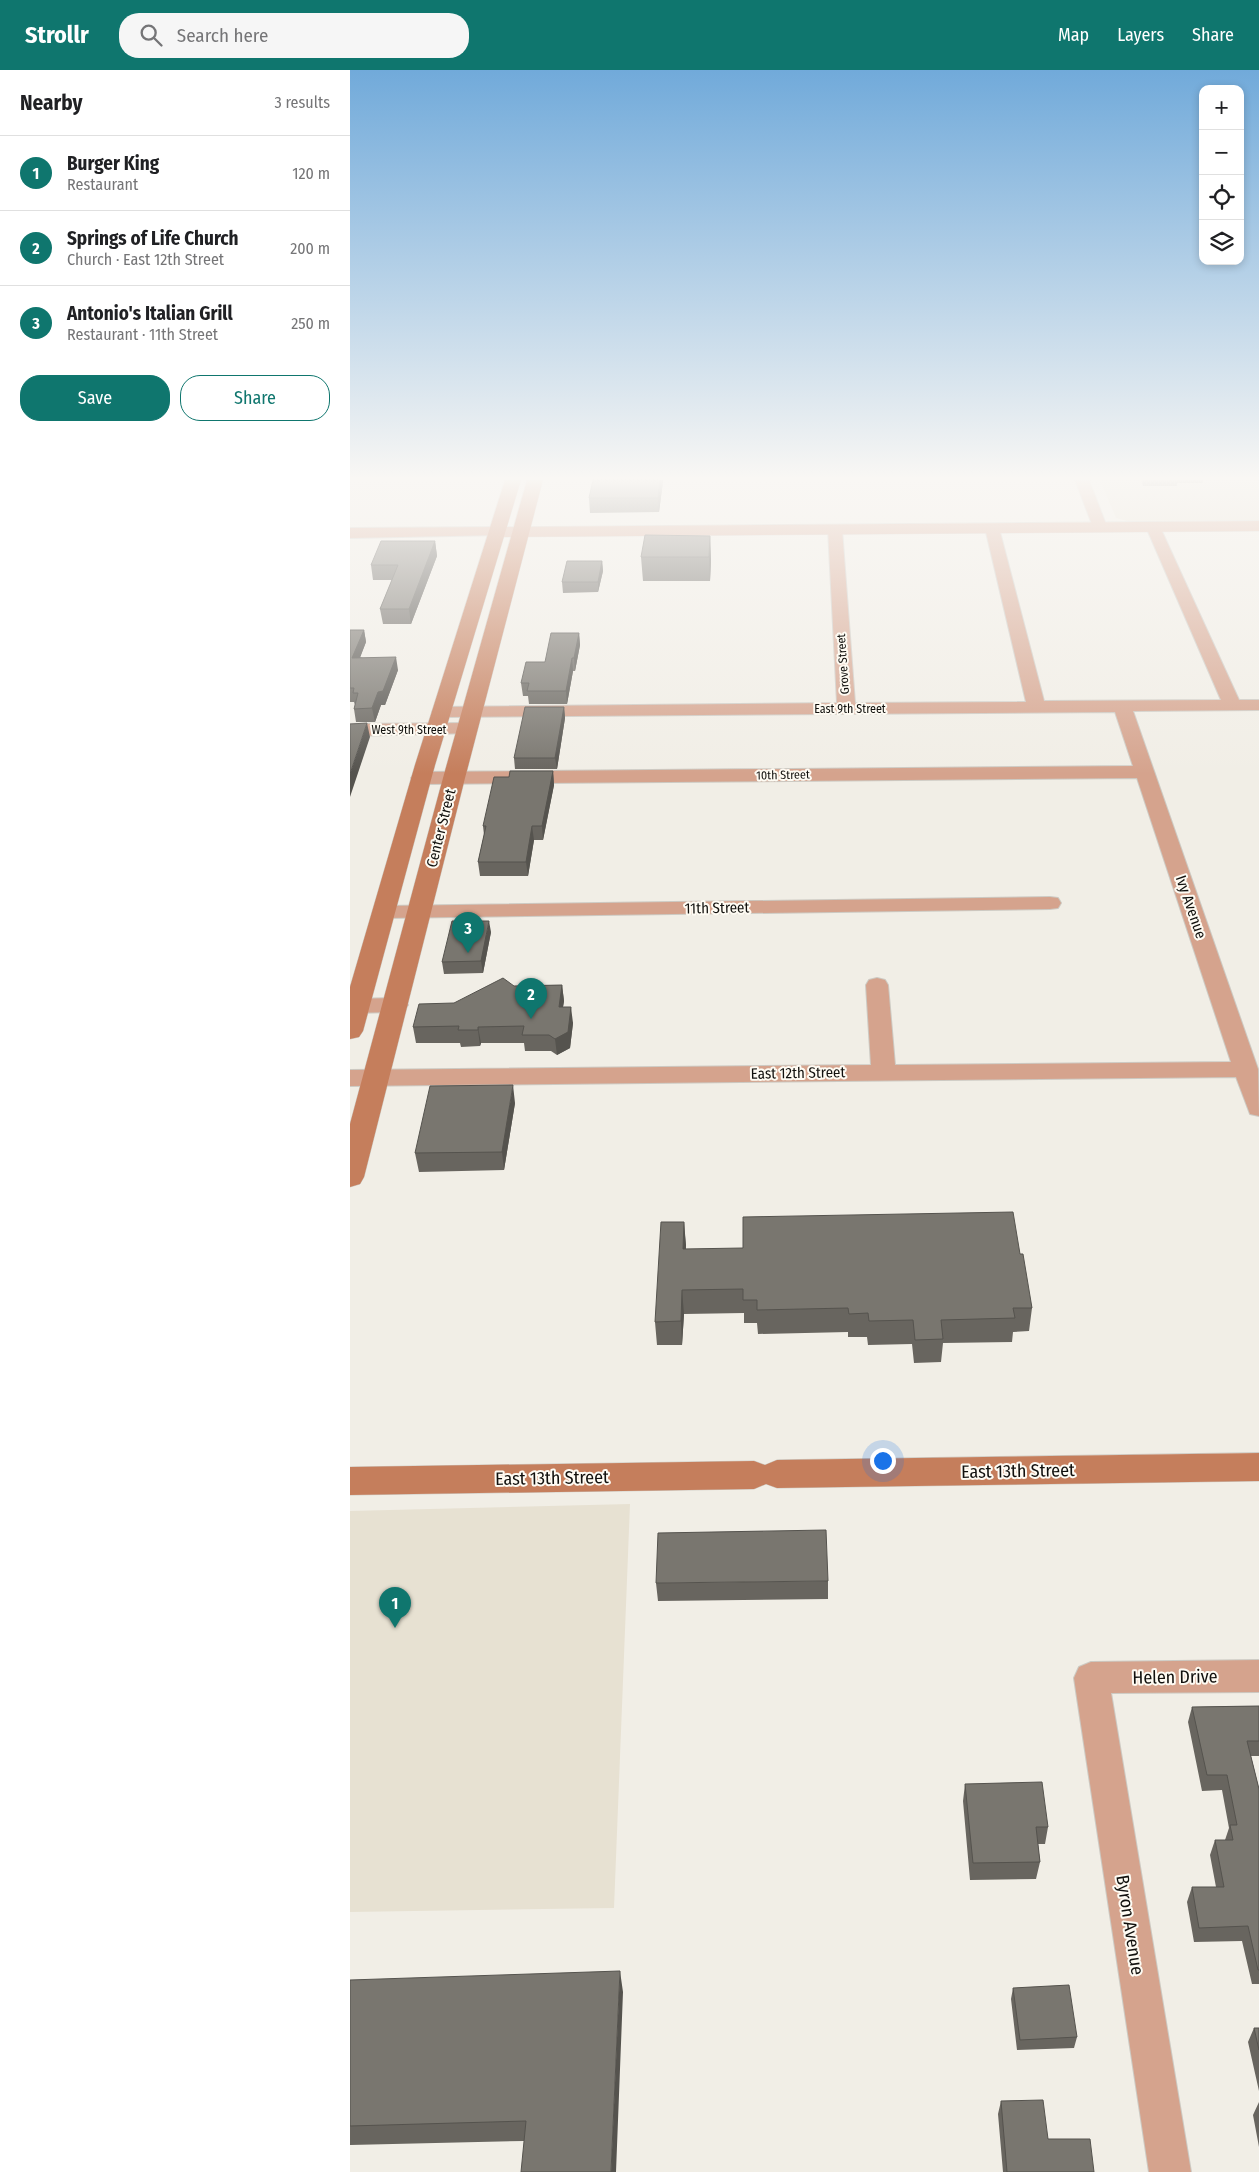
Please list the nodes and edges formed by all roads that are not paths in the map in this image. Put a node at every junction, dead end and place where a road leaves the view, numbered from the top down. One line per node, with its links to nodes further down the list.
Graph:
1 (483, 578): 12 (main road)
2 (508, 578): 11 (main road, Center Street)
3 (837, 578): 10 (street, Grove Street)
4 (1004, 578): 9 (street)
5 (1175, 578): 8 (street)
6 (1259, 705): 8 (street, East 9th Street)
7 (1122, 706): 8 (street, East 9th Street); 9 (street, East 9th Street); 14 (street, Ivy Avenue)
8 (1232, 706)
9 (1036, 707): 10 (street, East 9th Street)
10 (846, 709): 11 (street, East 9th Street)
11 (470, 720): 12 (street, West 9th Street); 16 (main road, Center Street)
12 (438, 721): 13 (street, West 9th Street); 15 (main road)
13 (350, 730)
14 (1144, 772): 16 (street, 10th Street); 24 (street, Ivy Avenue)
15 (421, 778): 16 (street, 10th Street); 18 (main road)
16 (454, 778): 19 (main road, Center Street)
17 (1050, 903): 19 (street, 11th Street)
18 (384, 912): 19 (street, 11th Street); 22 (main road)
19 (420, 912): 21 (main road, Center Street)
20 (877, 985): 25 (street)
21 (396, 1005): 22 (street); 27 (main road, Center Street)
22 (354, 1006): 23 (main road)
23 (350, 1031)
24 (1246, 1069): 25 (street, East 12th Street); 28 (street, Ivy Avenue)
25 (884, 1073): 27 (street, East 12th Street)
26 (350, 1078): 27 (street, East 12th Street)
27 (377, 1078): 29 (main road, Center Street)
28 (1259, 1108)
29 (350, 1177)
30 (1259, 1467): 31 (main road, East 13th Street)
31 (350, 1481)
32 (1259, 1676): 33 (street, Helen Drive)
33 (1091, 1678): 34 (street, Byron Avenue)
34 (1170, 2172)

